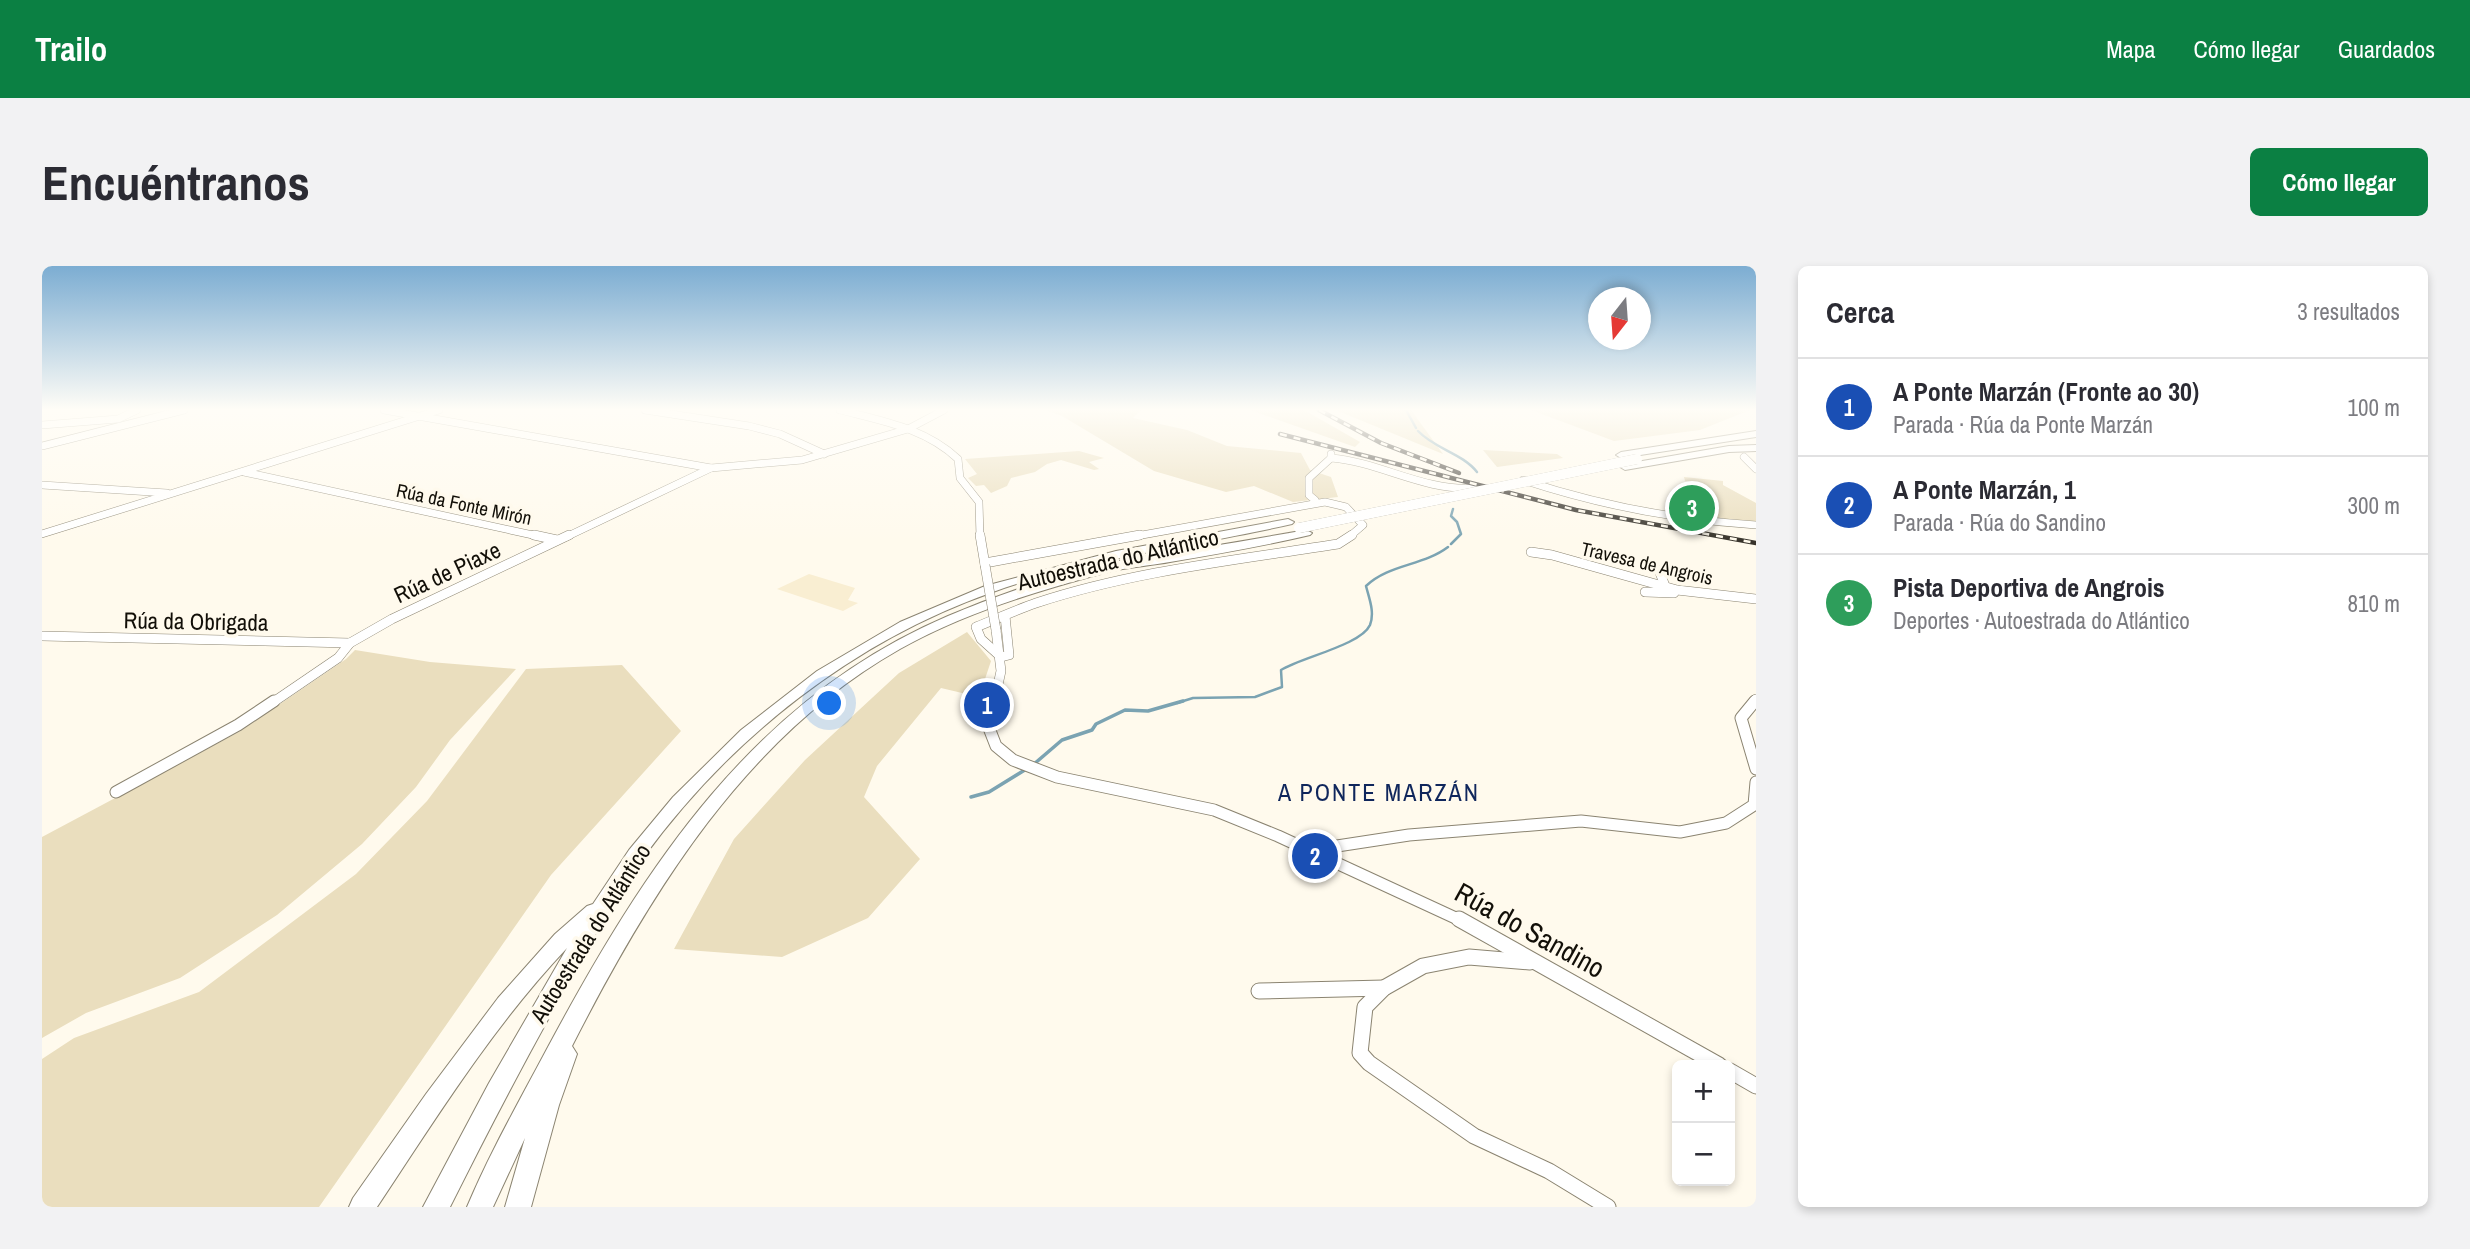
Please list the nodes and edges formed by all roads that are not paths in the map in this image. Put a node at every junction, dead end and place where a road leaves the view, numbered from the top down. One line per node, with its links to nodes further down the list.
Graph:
1 (299, 454): 13 (street)
2 (632, 454): 11 (street)
3 (824, 454): 11 (street, Rúa de Piaxe)
4 (954, 454): 22 (street)
5 (1639, 454): 10 (highway)
6 (1642, 454): 10 (highway, Autoestrada do Atlántico)
7 (1648, 454): 10 (highway, Autoestrada do Atlántico)
8 (1701, 454): 18 (highway)
9 (1756, 455): 12 (street)
10 (1630, 456): 18 (highway, Autoestrada do Atlántico, bridge); 18 (highway, Autoestrada do Atlántico)
11 (711, 468): 20 (street, Rúa de Piaxe)
12 (1756, 469)
13 (242, 472): 15 (street); 20 (street, Rúa da Fonte Mirón)
14 (42, 485): 15 (street)
15 (173, 493): 19 (street)
16 (1315, 500): 17 (street); 22 (street); 28 (street)
17 (1756, 525)
18 (1298, 528): 37 (highway, Autoestrada do Atlántico); 40 (highway, Autoestrada do Atlántico)
19 (42, 534)
20 (558, 540): 30 (street, Rúa de Piaxe)
21 (1531, 552): 24 (street, Travesa de Angrois)
22 (985, 564): 31 (street, bridge)
23 (1659, 570): 24 (street)
24 (1665, 586): 25 (street, Travesa de Angrois)
25 (1684, 591): 26 (street); 27 (street, Travesa de Angrois)
26 (1645, 592)
27 (1756, 599)
28 (1005, 616): 31 (street); 31 (street)
29 (42, 636): 30 (street, Rúa da Obrigada)
30 (350, 643): 35 (street, Rúa de Piaxe)
31 (1001, 657): 36 (street, Rúa do Sandino)
32 (1756, 699): 33 (street)
33 (1756, 769)
34 (1756, 782): 36 (street)
35 (116, 792)
36 (1311, 850): 38 (street, Rúa do Sandino)
37 (602, 906): 45 (highway); 46 (highway, Autoestrada do Atlántico)
38 (1534, 962): 39 (street); 42 (street, Rúa do Sandino)
39 (1384, 988): 41 (street); 49 (street)
40 (591, 990): 47 (highway, Autoestrada do Atlántico); 48 (highway)
41 (1259, 991)
42 (1710, 1060)
43 (1735, 1074): 44 (street)
44 (1756, 1086)
45 (362, 1207)
46 (436, 1207)
47 (480, 1207)
48 (518, 1207)
49 (1608, 1207)

